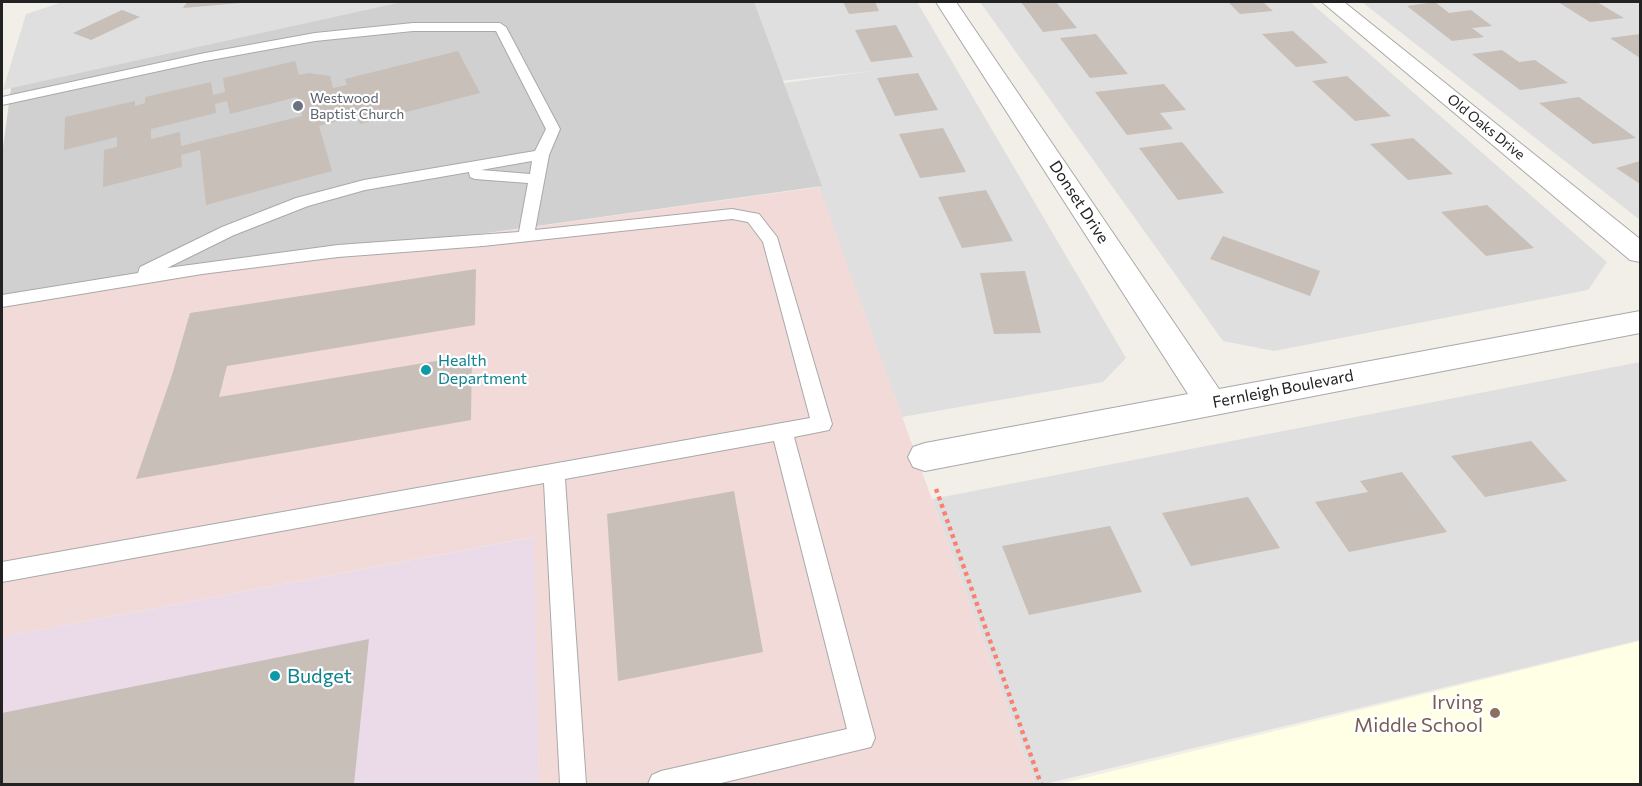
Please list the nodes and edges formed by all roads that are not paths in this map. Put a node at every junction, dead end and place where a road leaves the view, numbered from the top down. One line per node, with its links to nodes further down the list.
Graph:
1 (946, 2): 12 (street, Donset Drive)
2 (1332, 2): 8 (street, Old Oaks Drive)
3 (2, 101): 4 (lane)
4 (541, 155): 5 (lane); 6 (lane)
5 (452, 171): 6 (lane); 9 (lane)
6 (537, 180): 7 (lane)
7 (526, 236): 9 (lane); 13 (lane)
8 (1641, 253)
9 (128, 280): 10 (lane)
10 (2, 301)
11 (1641, 322): 12 (street, Fernleigh Boulevard)
12 (1211, 403): 14 (street, Fernleigh Boulevard)
13 (782, 431): 15 (lane); 18 (lane)
14 (925, 457)
15 (554, 472): 16 (lane); 17 (lane)
16 (2, 572)
17 (573, 784)
18 (661, 784)

